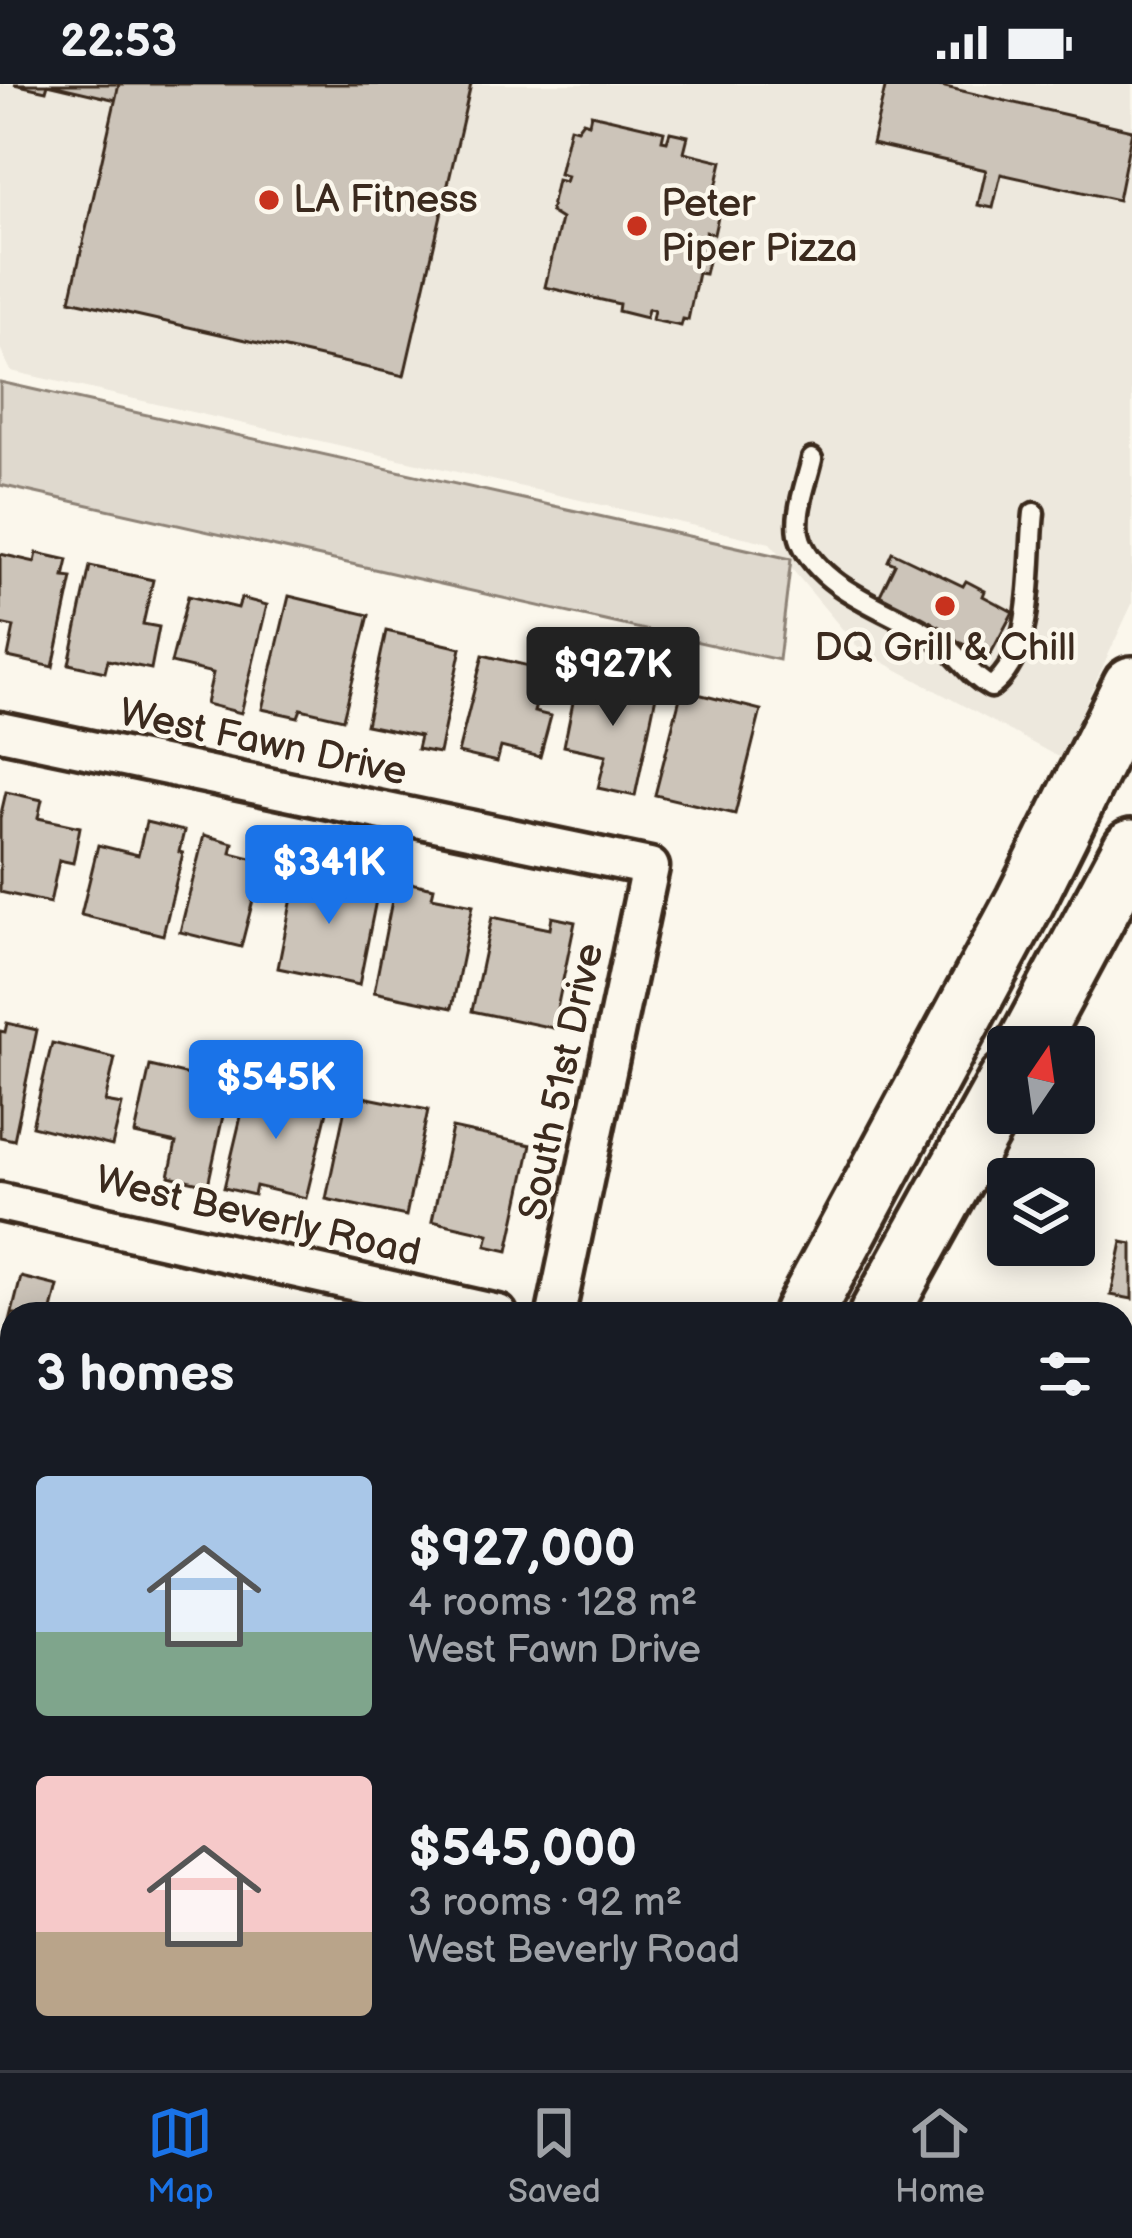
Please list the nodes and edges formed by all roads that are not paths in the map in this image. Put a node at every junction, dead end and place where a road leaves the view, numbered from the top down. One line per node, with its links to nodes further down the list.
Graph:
1 (812, 459): 2 (lane)
2 (1034, 513)
3 (1132, 686): 12 (main road)
4 (0, 731): 6 (street, West Fawn Drive)
5 (1132, 849): 7 (main road)
6 (650, 867): 11 (street, South 51st Drive)
7 (1037, 1026)
8 (987, 1119): 13 (main road)
9 (0, 1202): 10 (street, West Beverly Road)
10 (445, 1302)
11 (559, 1302)
12 (809, 1302)
13 (886, 1302)

